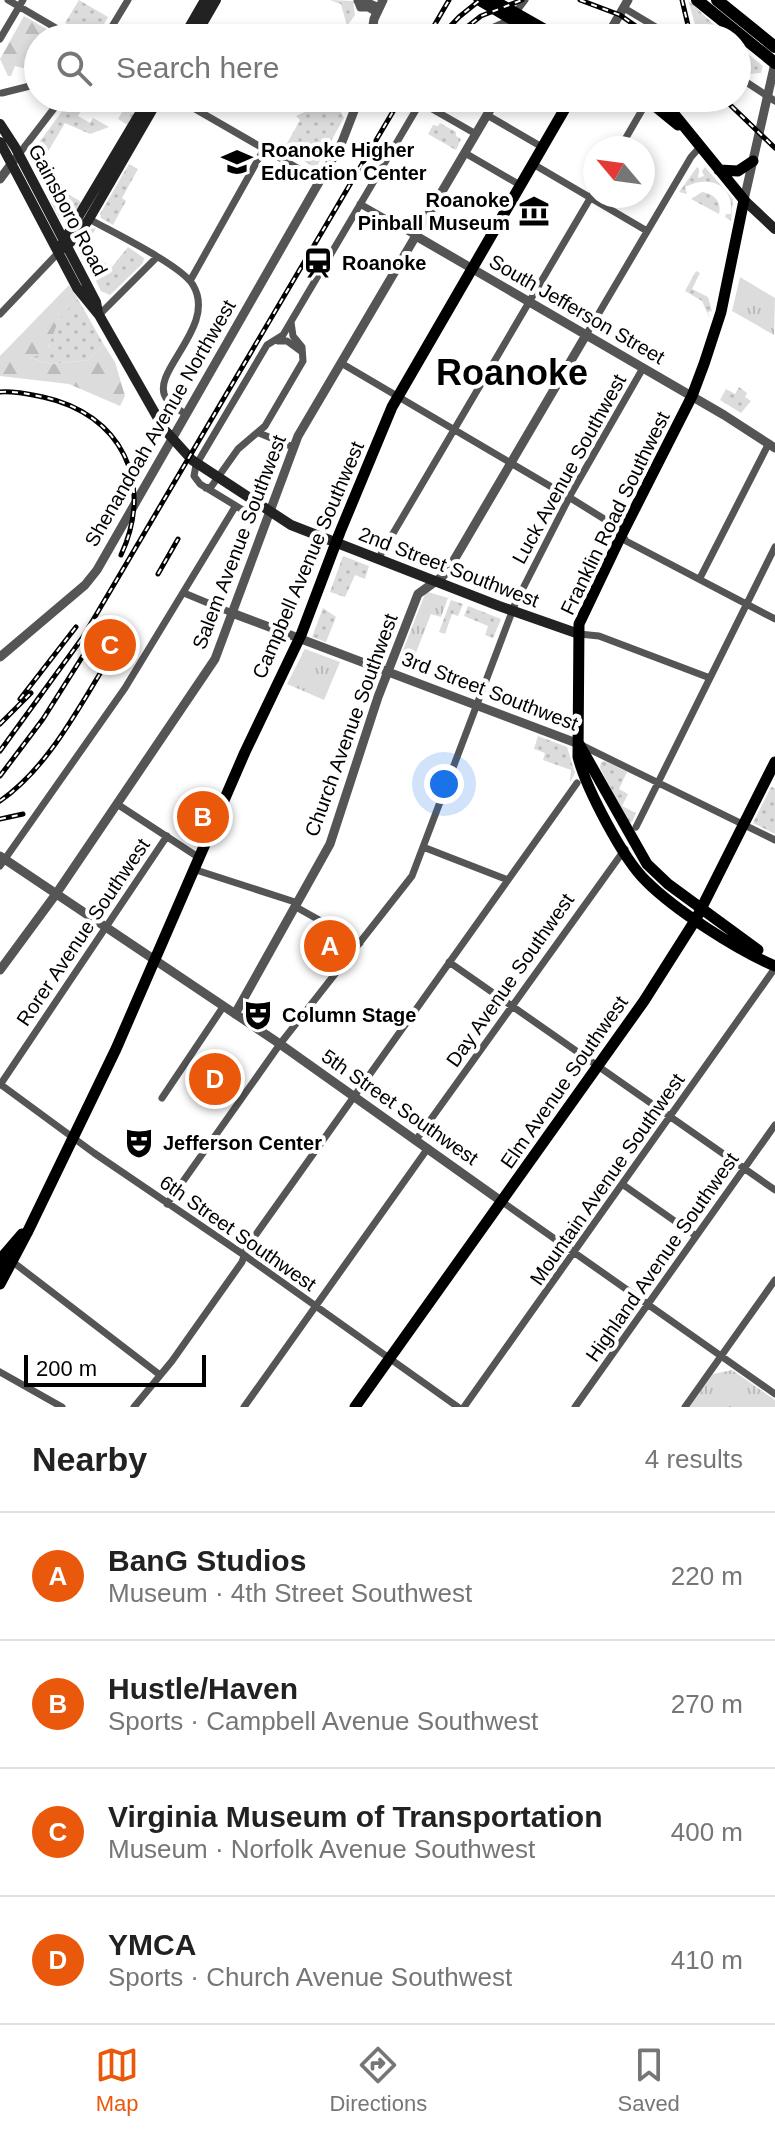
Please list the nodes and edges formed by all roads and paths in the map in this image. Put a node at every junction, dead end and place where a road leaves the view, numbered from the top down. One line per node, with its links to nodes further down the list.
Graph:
1 (8, 0): 10 (street)
2 (128, 0): 16 (street)
3 (205, 0): 17 (main road)
4 (216, 0): 18 (main road)
5 (479, 0): 14 (main road)
6 (493, 0): 14 (main road)
7 (525, 0): 19 (street)
8 (717, 0): 24 (highway)
9 (699, 2): 23 (highway)
10 (21, 3): 15 (street); 26 (street)
11 (358, 3): 13 (street)
12 (626, 4): 21 (street); 22 (street)
13 (380, 7)
14 (522, 22): 20 (main road)
15 (52, 24)
16 (113, 24)
17 (191, 24)
18 (202, 24)
19 (501, 24)
20 (524, 24)
21 (614, 24)
22 (654, 24)
23 (726, 24)
24 (747, 24)
25 (751, 27): 28 (highway)
26 (0, 39)
27 (751, 44): 29 (highway)
28 (775, 47)
29 (775, 63): 33 (street)
30 (751, 85): 33 (street)
31 (24, 88): 32 (street)
32 (2, 93)
33 (771, 98): 57 (street)
34 (51, 112): 56 (street)
35 (141, 112): 72 (main road)
36 (151, 112): 68 (main road)
37 (200, 112): 54 (street)
38 (354, 112): 61 (street, Shenandoah Avenue Northwest)
39 (415, 112): 65 (street)
40 (441, 112): 49 (street)
41 (489, 112): 46 (street, Salem Avenue Southwest)
42 (563, 112): 52 (main road, Campbell Avenue Southwest)
43 (640, 112): 50 (street)
44 (663, 112): 48 (main road)
45 (674, 112): 48 (main road)
46 (487, 115): 49 (street, Salem Avenue Southwest); 52 (street)
47 (0, 124): 56 (main road, Gainsboro Road)
48 (685, 129): 53 (main road)
49 (476, 134): 55 (street, Salem Avenue Southwest)
50 (627, 136)
51 (0, 142): 56 (main road, Gainsboro Road)
52 (542, 147): 58 (main road, Campbell Avenue Southwest)
53 (700, 147): 59 (main road); 70 (street)
54 (264, 149): 61 (street); 75 (street)
55 (465, 153): 62 (street); 71 (street, Salem Avenue Southwest)
56 (15, 159): 60 (street); 72 (main road, Gainsboro Road)
57 (753, 161): 59 (main road); 64 (street)
58 (533, 164): 62 (main road, Campbell Avenue Southwest); 63 (street)
59 (719, 170): 64 (main road)
60 (0, 179)
61 (320, 181): 87 (street, Shenandoah Avenue Northwest)
62 (520, 185): 74 (main road, Campbell Avenue Southwest)
63 (583, 189)
64 (744, 200): 69 (main road); 86 (main road, Franklin Road Southwest)
65 (360, 204): 71 (street, South Jefferson Street); 79 (street)
66 (585, 208): 76 (street)
67 (613, 208): 70 (street)
68 (89, 219): 72 (main road); 73 (street)
69 (775, 229)
70 (647, 231): 80 (street)
71 (416, 236): 74 (street, South Jefferson Street); 83 (street, Salem Avenue Southwest)
72 (63, 246): 77 (street); 78 (main road, Gainsboro Road)
73 (156, 258): 75 (street); 78 (street)
74 (471, 269): 76 (street, South Jefferson Street); 85 (main road, Campbell Avenue Southwest)
75 (190, 281): 87 (street)
76 (530, 303): 80 (street, South Jefferson Street); 88 (street)
77 (0, 314)
78 (99, 315): 96 (main road, Gainsboro Road)
79 (291, 320): 81 (street); 82 (street)
80 (586, 335): 84 (street, South Jefferson Street); 92 (street, Church Avenue Southwest)
81 (276, 341): 82 (street); 93 (street)
82 (303, 353): 89 (street)
83 (341, 363): 85 (street); 91 (street, Salem Avenue Southwest)
84 (643, 368): 86 (street, South Jefferson Street); 94 (street, Luck Avenue Southwest)
85 (397, 396): 88 (street); 99 (main road, Campbell Avenue Southwest)
86 (692, 396): 90 (street, South Jefferson Street); 98 (main road, Franklin Road Southwest)
87 (185, 414): 111 (street, Shenandoah Avenue Northwest)
88 (455, 430): 92 (street); 101 (street)
89 (259, 433): 91 (street); 93 (street)
90 (772, 445): 102 (street)
91 (293, 447): 96 (street, Salem Avenue Southwest)
92 (511, 463): 94 (street); 103 (street, Church Avenue Southwest)
93 (206, 488): 95 (street)
94 (569, 497): 98 (street); 106 (street, Luck Avenue Southwest)
95 (235, 507): 97 (street); 104 (street)
96 (269, 512): 99 (main road, 2nd Street Southwest); 107 (street, Salem Avenue Southwest)
97 (251, 515)
98 (621, 536): 102 (street); 109 (main road, Franklin Road Southwest)
99 (336, 543): 101 (main road, 2nd Street Southwest); 110 (main road, Campbell Avenue Southwest)
100 (775, 547): 105 (street)
101 (378, 559): 103 (main road, 2nd Street Southwest)
102 (700, 578): 105 (street)
103 (434, 581): 106 (main road, 2nd Street Southwest); 112 (street, Church Avenue Southwest)
104 (184, 593): 107 (street, 3rd Street Southwest); 126 (street)
105 (747, 603): 108 (street); 113 (street)
106 (512, 611): 109 (main road, 2nd Street Southwest); 114 (street, Luck Avenue Southwest)
107 (232, 613): 110 (street, 3rd Street Southwest); 119 (street, Salem Avenue Southwest)
108 (775, 619)
109 (579, 634): 113 (street, 2nd Street Southwest); 115 (main road, Franklin Road Southwest)
110 (299, 639): 112 (street, 3rd Street Southwest); 127 (main road, Campbell Avenue Southwest)
111 (0, 657)
112 (388, 672): 114 (street, 3rd Street Southwest); 130 (street, Church Avenue Southwest)
113 (710, 678): 117 (street)
114 (476, 705): 115 (street, 3rd Street Southwest); 124 (street, Luck Avenue Southwest)
115 (579, 744): 117 (street, 3rd Street Southwest); 125 (main road, Franklin Road Southwest)
116 (775, 762): 120 (main road, Elm Avenue Southwest)
117 (658, 781): 120 (street, 3rd Street Southwest); 121 (street)
118 (577, 783): 128 (street)
119 (117, 804): 122 (street); 129 (street, Salem Avenue Southwest)
120 (744, 824): 123 (street, 3rd Street Southwest); 131 (main road, Elm Avenue Southwest)
121 (636, 827)
122 (167, 836): 127 (street); 132 (street, Rorer Avenue Southwest)
123 (775, 840)
124 (423, 847): 128 (street); 133 (street, Luck Avenue Southwest)
125 (629, 847): 131 (main road, Franklin Road Southwest); 138 (street, Day Avenue Southwest)
126 (2, 861): 129 (street, 5th Street Southwest)
127 (196, 863): 130 (street); 134 (main road, Campbell Avenue Southwest)
128 (508, 880): 135 (street)
129 (56, 894): 132 (street, 5th Street Southwest); 137 (street, Salem Avenue Southwest)
130 (297, 905): 133 (street); 140 (street, Church Avenue Southwest)
131 (699, 914): 136 (main road, Franklin Road Southwest); 142 (main road, Elm Avenue Southwest)
132 (106, 927): 134 (street, 5th Street Southwest); 143 (street, Rorer Avenue Southwest)
133 (360, 943): 141 (street, Luck Avenue Southwest)
134 (154, 960): 139 (street, 5th Street Southwest); 148 (main road, Campbell Avenue Southwest)
135 (449, 962): 138 (street); 144 (street)
136 (775, 966): 146 (street, Mountain Avenue Southwest)
137 (0, 970)
138 (512, 1005): 142 (street); 149 (street, Day Avenue Southwest)
139 (223, 1007): 140 (street, 5th Street Southwest); 145 (street)
140 (235, 1014): 141 (street, 5th Street Southwest)
141 (280, 1044): 144 (street, 5th Street Southwest); 155 (street, Luck Avenue Southwest)
142 (597, 1066): 146 (street); 154 (main road, Elm Avenue Southwest)
143 (0, 1085): 148 (street, 6th Street Southwest)
144 (354, 1096): 149 (street, 5th Street Southwest); 158 (street)
145 (162, 1098)
146 (671, 1117): 151 (street); 152 (street, Mountain Avenue Southwest)
147 (775, 1125): 151 (street, Highland Avenue Southwest)
148 (74, 1138): 155 (street, 6th Street Southwest); 159 (main road, Campbell Avenue Southwest)
149 (416, 1140): 150 (street, 5th Street Southwest)
150 (428, 1148): 154 (street, 5th Street Southwest); 163 (street)
151 (745, 1169): 153 (street); 156 (street, Highland Avenue Southwest)
152 (622, 1184): 156 (street); 157 (street, Mountain Avenue Southwest)
153 (775, 1190)
154 (501, 1201): 157 (street, 5th Street Southwest); 165 (main road, Elm Avenue Southwest)
155 (167, 1204): 158 (street, 6th Street Southwest)
156 (696, 1236): 162 (street, Highland Avenue Southwest)
157 (574, 1253): 162 (street, 5th Street Southwest); 173 (street, Mountain Avenue Southwest)
158 (244, 1255): 163 (street, 6th Street Southwest); 167 (street)
159 (4, 1263): 161 (main road, Campbell Avenue Southwest); 167 (street)
160 (775, 1280): 164 (street)
161 (0, 1283)
162 (648, 1304): 164 (street, 5th Street Southwest); 174 (street, Highland Avenue Southwest)
163 (315, 1306): 165 (street, 6th Street Southwest); 171 (street)
164 (721, 1355): 168 (street, 5th Street Southwest); 175 (street)
165 (389, 1359): 172 (main road, Elm Avenue Southwest); 173 (street, 6th Street Southwest)
166 (0, 1372): 169 (street)
167 (160, 1375): 170 (street)
168 (775, 1394)
169 (62, 1407)
170 (134, 1407)
171 (244, 1407)
172 (355, 1407)
173 (461, 1407)
174 (575, 1407)
175 (685, 1407)

